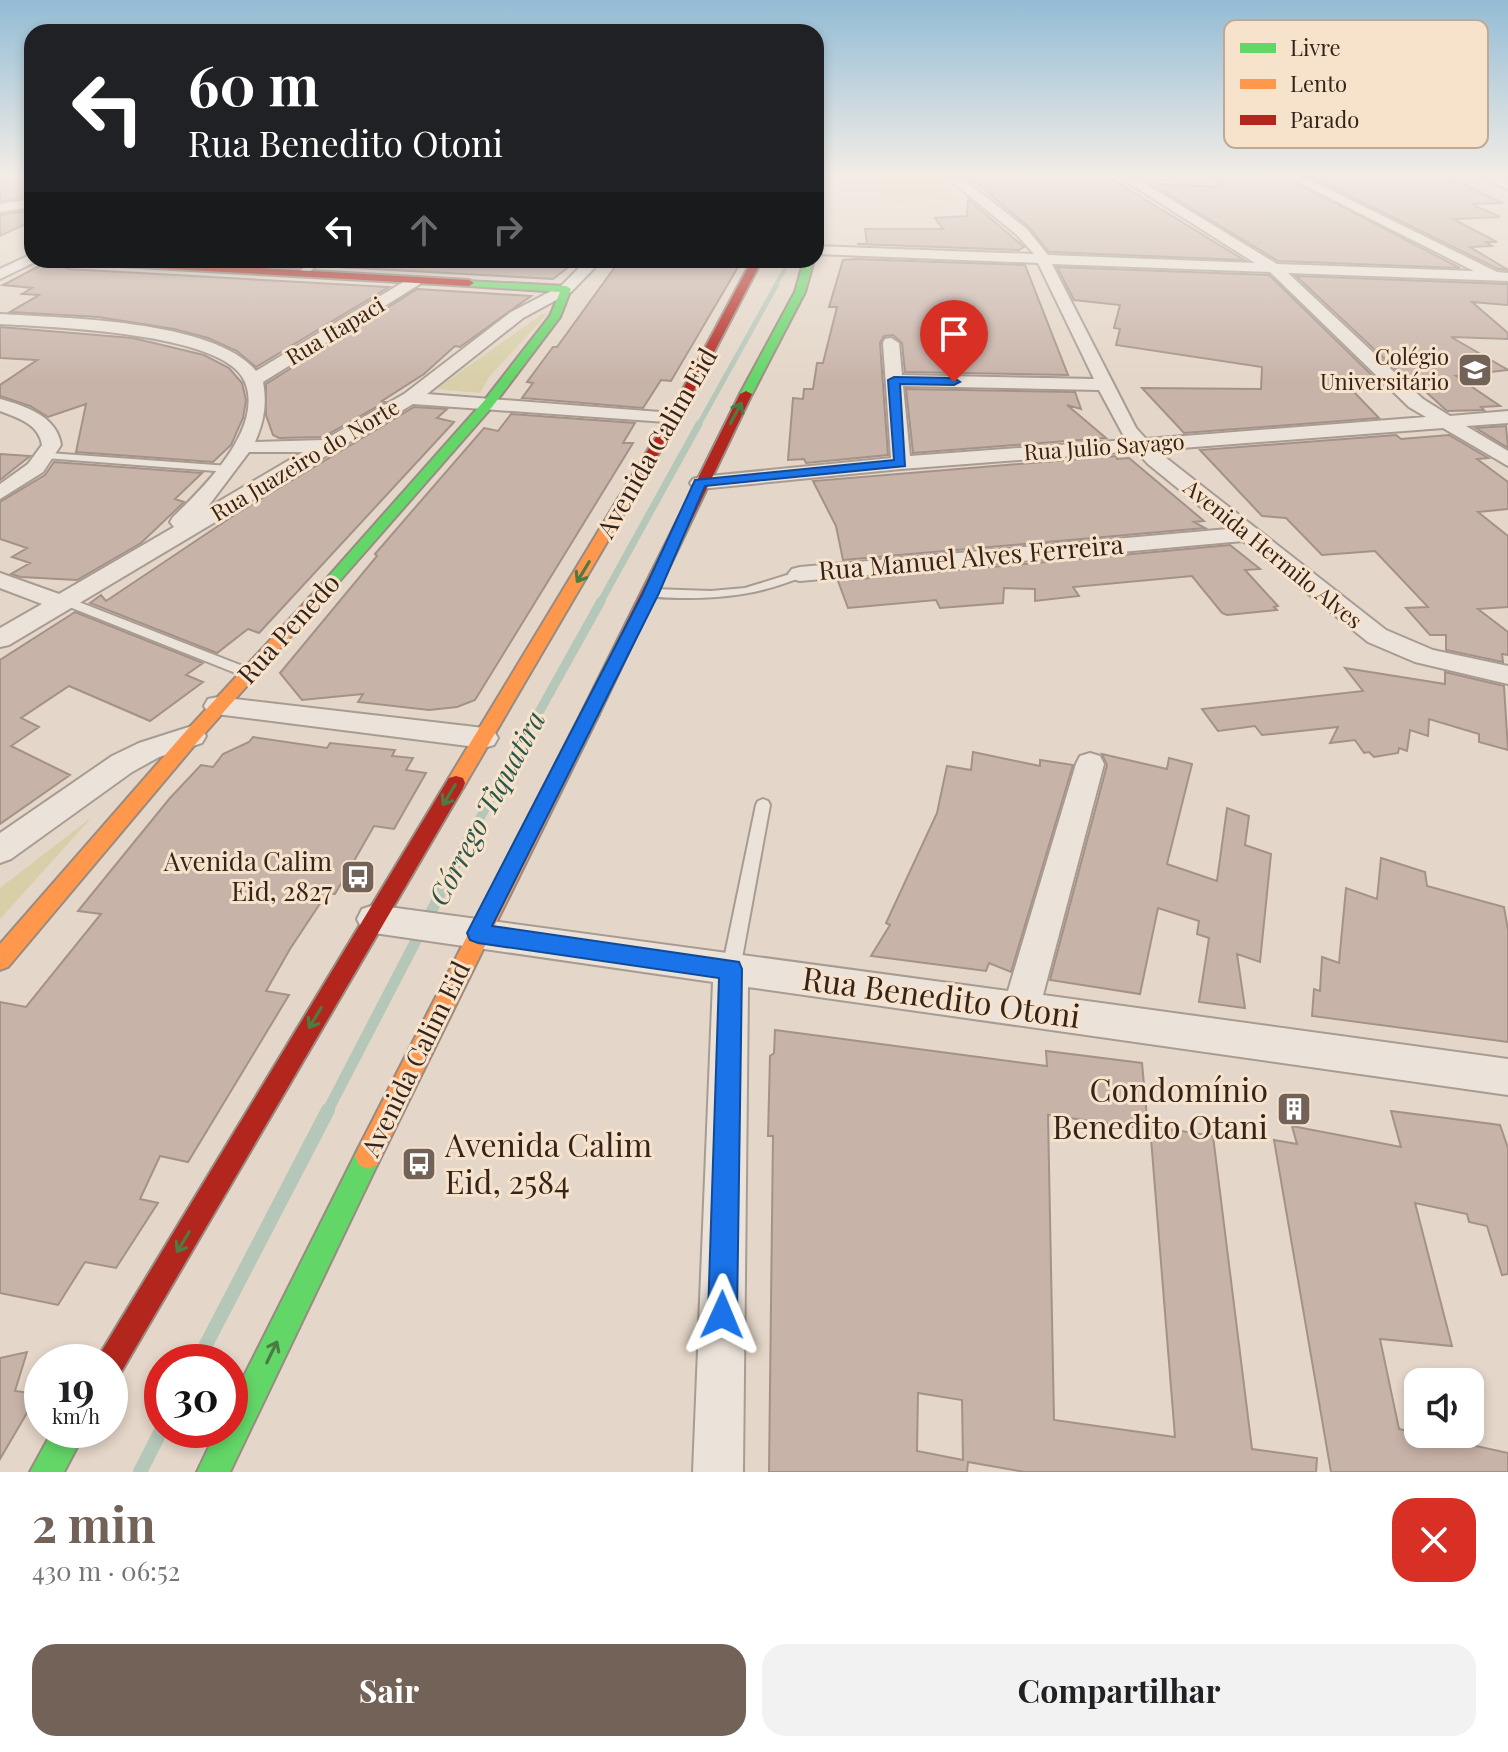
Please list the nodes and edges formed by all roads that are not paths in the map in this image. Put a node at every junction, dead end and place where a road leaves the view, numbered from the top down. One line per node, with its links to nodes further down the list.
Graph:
1 (1032, 244): 7 (street, Avenida Hermilo Alves)
2 (1234, 244): 14 (street)
3 (1431, 244): 17 (street)
4 (824, 250): 7 (street)
5 (2, 256): 6 (street)
6 (24, 257)
7 (1045, 260): 14 (street); 24 (street, Avenida Hermilo Alves)
8 (24, 262): 16 (street)
9 (201, 268): 15 (main road)
10 (309, 268): 15 (lane)
11 (587, 268): 19 (street, Rua Juazeiro do Norte)
12 (753, 268): 29 (main road, Avenida Calim Eid)
13 (807, 268): 39 (main road, Avenida Calim Eid, one-way to 13)
14 (1277, 270): 17 (street); 30 (street)
15 (301, 274): 18 (main road)
16 (0, 275)
17 (1504, 279)
18 (415, 281): 19 (main road); 22 (street, Rua Itapaci)
19 (566, 289): 25 (street, Rua Juazeiro do Norte); 26 (main road, Rua Penedo)
20 (0, 319): 22 (street)
21 (891, 343): 23 (street)
22 (254, 380): 31 (street)
23 (894, 380): 24 (street); 36 (street)
24 (1104, 385): 32 (street, Avenida Hermilo Alves)
25 (410, 398): 26 (street); 33 (street, Rua Juazeiro do Norte)
26 (488, 404): 29 (street); 49 (main road, Rua Penedo)
27 (0, 405): 34 (street)
28 (1508, 417): 30 (street, Rua Julio Sayago)
29 (673, 419): 53 (main road, Avenida Calim Eid, one-way to 53)
30 (1446, 421): 32 (street, Rua Julio Sayago); 35 (street)
31 (250, 444): 33 (street); 37 (street); 38 (street)
32 (1139, 444): 36 (street, Rua Julio Sayago); 42 (street, Avenida Hermilo Alves)
33 (332, 445): 38 (street, Rua Juazeiro do Norte)
34 (49, 456): 37 (lane); 40 (street)
35 (1508, 460)
36 (901, 463): 39 (street, Rua Julio Sayago)
37 (227, 472): 41 (street); 43 (street)
38 (273, 479): 41 (street, Rua Juazeiro do Norte)
39 (700, 483): 46 (main road, Avenida Calim Eid)
40 (0, 493)
41 (248, 494): 43 (street, Rua Juazeiro do Norte)
42 (1247, 534): 44 (street, Rua Manuel Alves Ferreira); 50 (street, Avenida Hermilo Alves)
43 (155, 549): 47 (street, Rua Juazeiro do Norte)
44 (800, 574): 46 (lane, Rua Manuel Alves Ferreira)
45 (0, 580): 47 (street)
46 (651, 593): 58 (main road, Avenida Calim Eid)
47 (64, 602): 48 (street, Rua Juazeiro do Norte); 49 (lane)
48 (0, 639)
49 (250, 674): 51 (main road, Rua Penedo)
50 (1508, 675)
51 (218, 706): 52 (main road, Rua Penedo); 53 (street)
52 (192, 736): 56 (street); 59 (main road, Rua Penedo)
53 (484, 738): 57 (main road, Avenida Calim Eid, one-way to 57)
54 (1090, 764): 61 (street)
55 (763, 805): 60 (lane)
56 (0, 850)
57 (388, 921): 58 (street, Rua Benedito Otoni); 63 (main road, Avenida Calim Eid, one-way to 63)
58 (462, 931): 60 (street, Rua Benedito Otoni); 66 (main road, Avenida Calim Eid, one-way to 58)
59 (0, 960)
60 (731, 969): 61 (street, Rua Benedito Otoni); 67 (street)
61 (1021, 1009): 62 (street, Rua Benedito Otoni)
62 (1508, 1077)
63 (123, 1344)
64 (60, 1448): 65 (main road)
65 (46, 1472)
66 (213, 1472)
67 (718, 1472)

